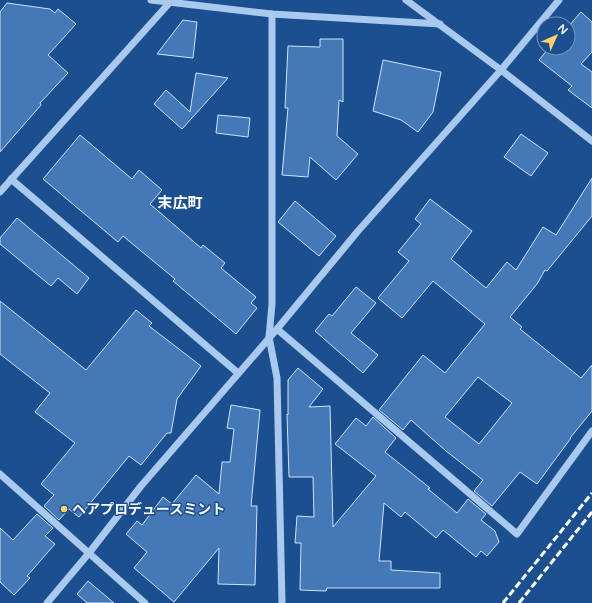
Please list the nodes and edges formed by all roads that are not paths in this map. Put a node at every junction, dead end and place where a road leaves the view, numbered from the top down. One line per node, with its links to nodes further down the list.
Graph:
1 (151, 0): 4 (street)
2 (406, 0): 6 (street)
3 (559, 0): 7 (street)
4 (171, 1): 5 (street); 9 (street)
5 (272, 14): 6 (street); 12 (street)
6 (440, 24): 7 (street)
7 (502, 70): 8 (street); 11 (street)
8 (592, 141)
9 (11, 179): 10 (street); 13 (street)
10 (0, 192)
11 (277, 328): 12 (street); 14 (street)
12 (269, 337): 13 (street); 19 (street)
13 (238, 373): 16 (street)
14 (592, 431)
15 (0, 474): 16 (street)
16 (89, 553): 17 (street); 18 (street)
17 (47, 603)
18 (145, 603)
19 (282, 603)

